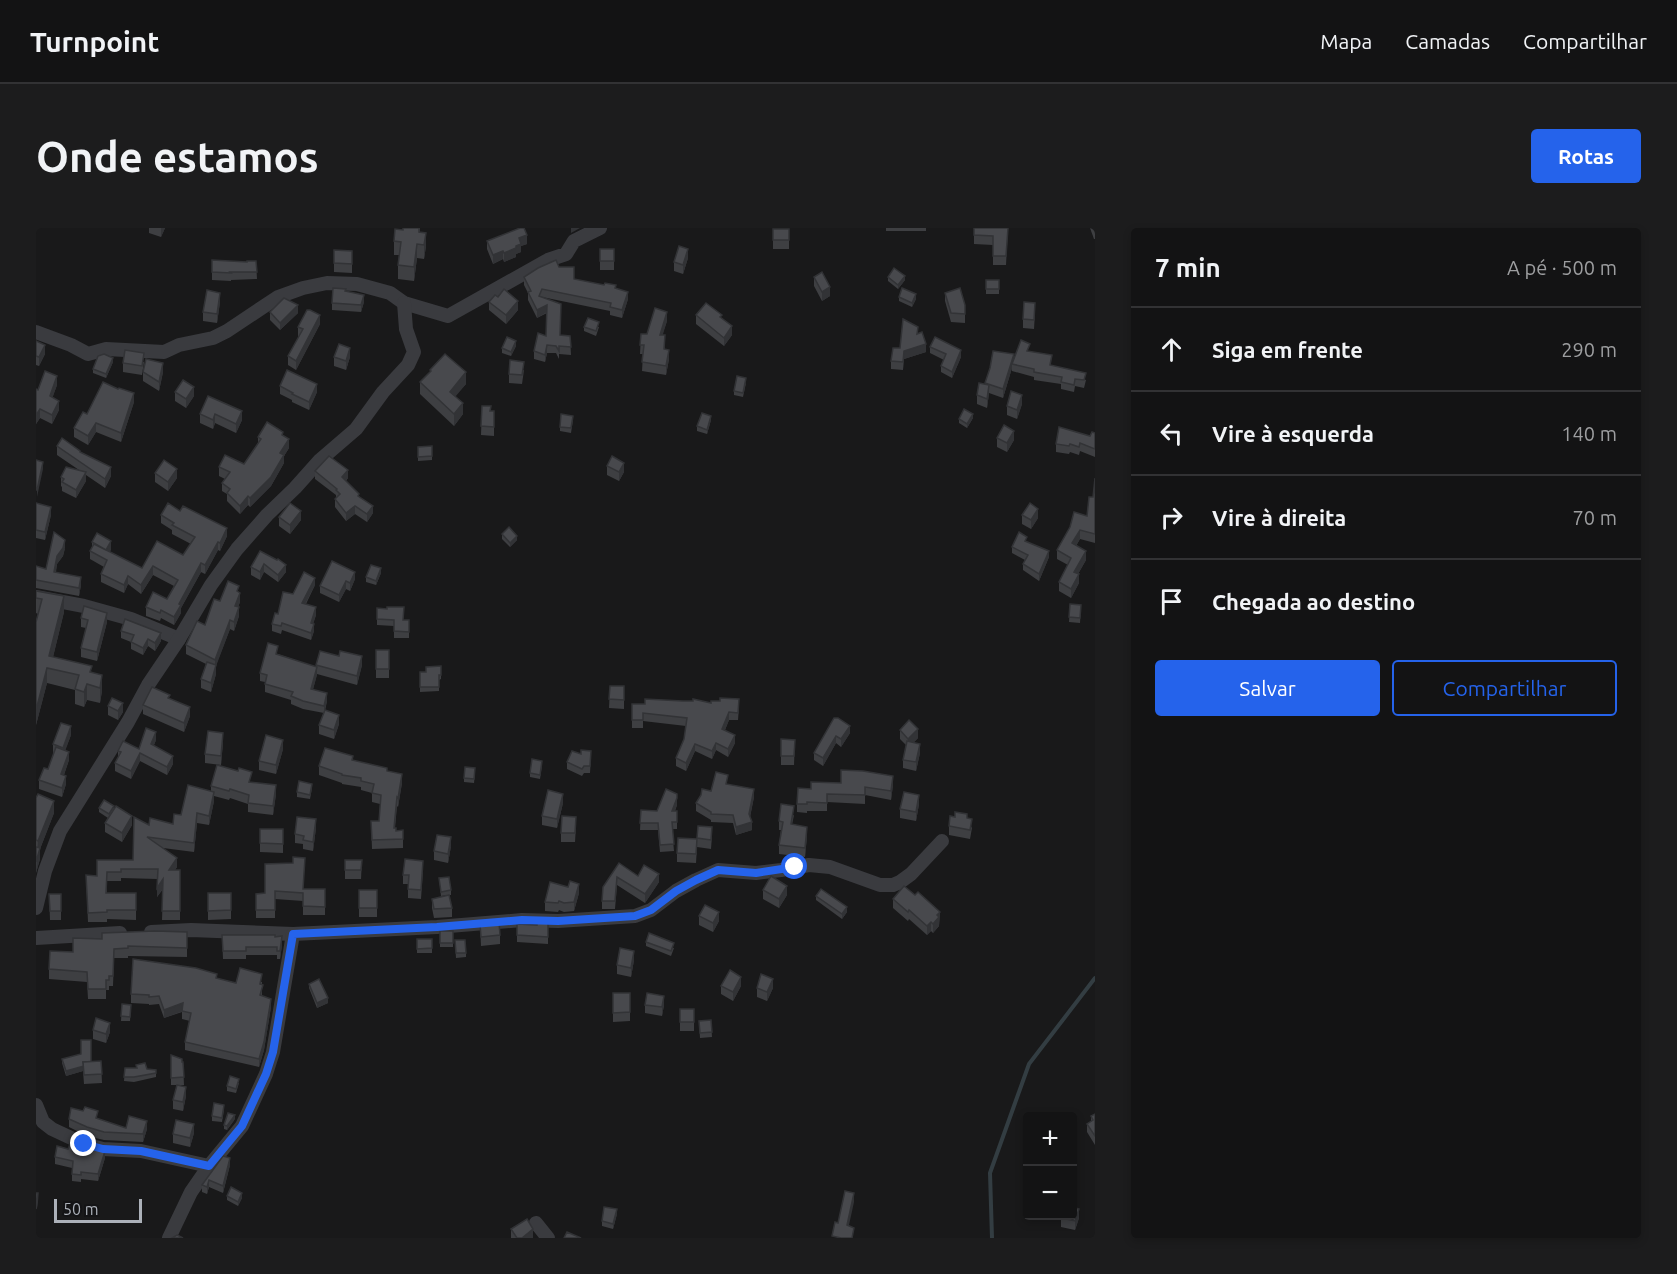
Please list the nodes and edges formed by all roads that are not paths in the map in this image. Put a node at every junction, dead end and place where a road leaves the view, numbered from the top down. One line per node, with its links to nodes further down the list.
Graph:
1 (600, 228): 2 (street)
2 (404, 303): 3 (street); 5 (street)
3 (36, 332)
4 (36, 597): 5 (street)
5 (179, 639): 7 (street)
6 (942, 841): 8 (street)
7 (36, 908)
8 (293, 934): 9 (street); 11 (street)
9 (36, 939)
10 (36, 1105): 11 (street)
11 (209, 1166): 13 (street)
12 (536, 1223): 14 (street)
13 (169, 1238)
14 (548, 1238)

